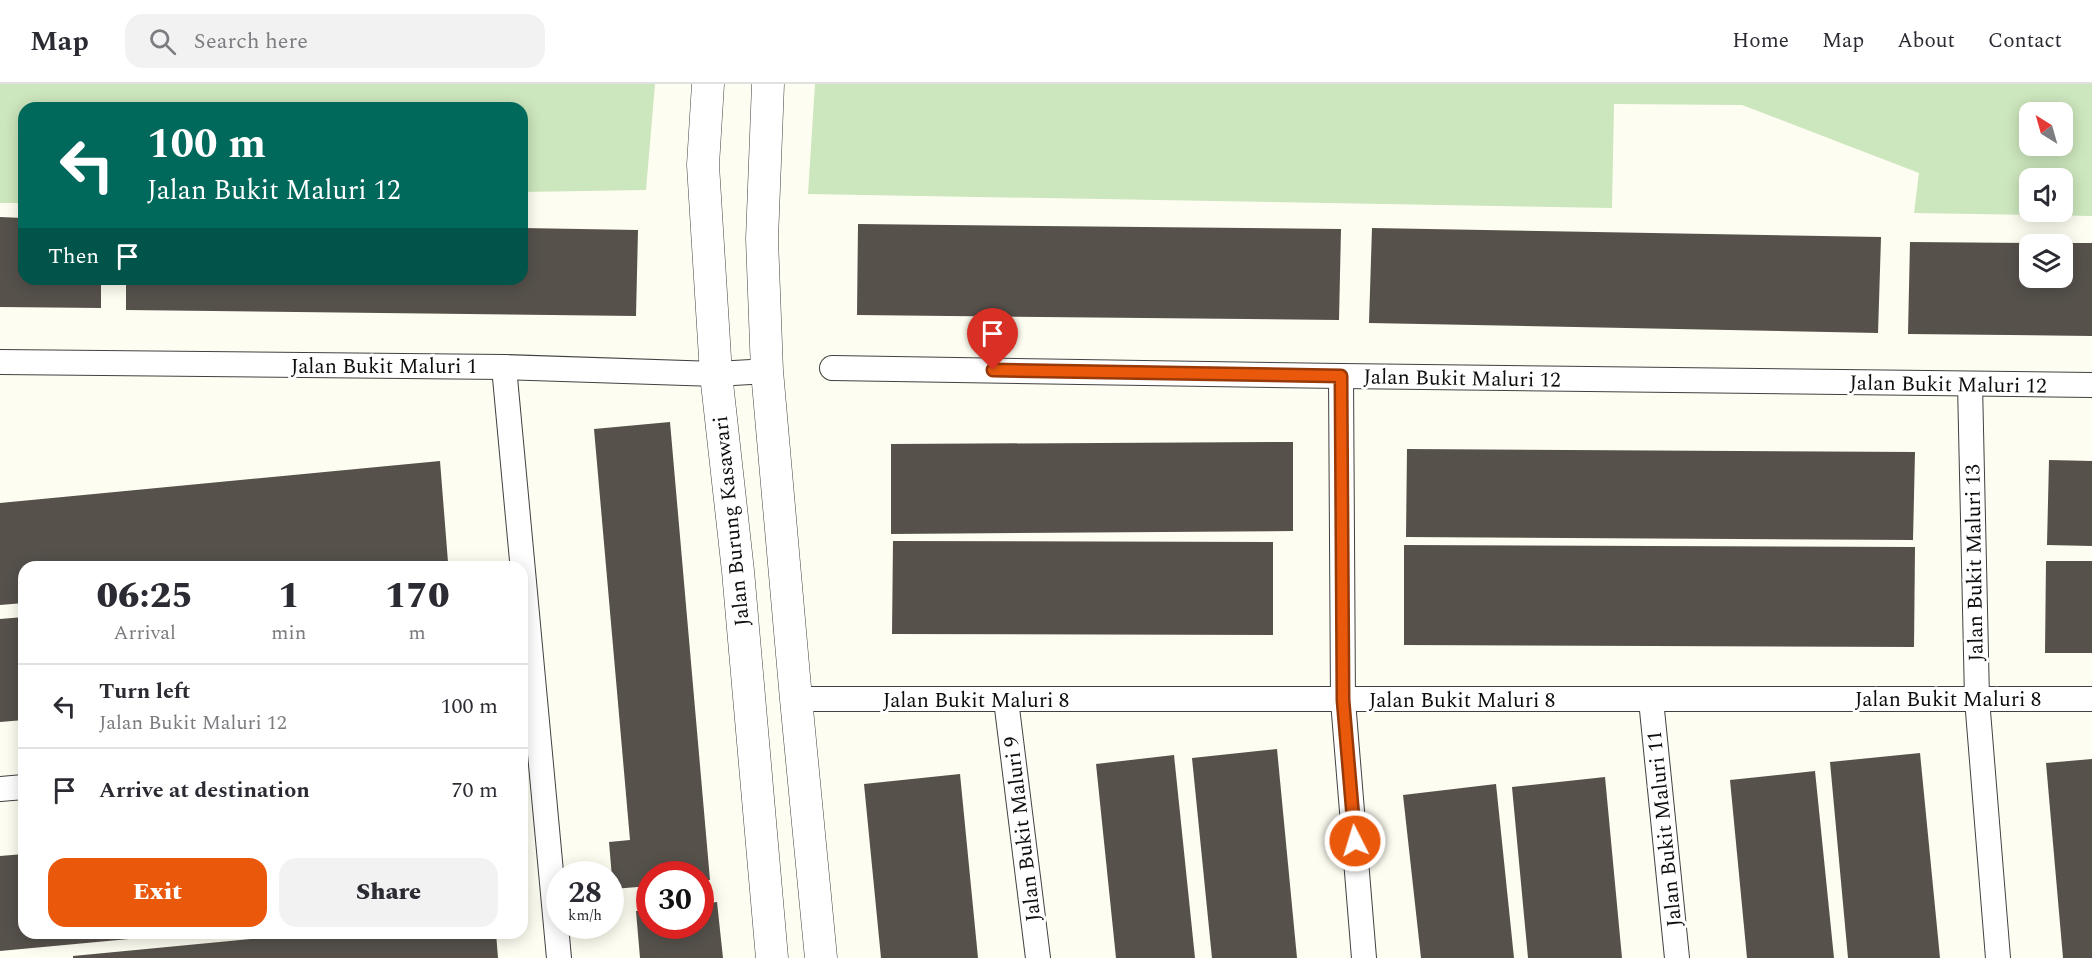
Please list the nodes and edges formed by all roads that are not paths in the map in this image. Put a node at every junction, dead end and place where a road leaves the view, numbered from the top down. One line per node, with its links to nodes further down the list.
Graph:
1 (708, 84): 7 (street, Jalan Burung Kasawari)
2 (768, 84): 6 (street)
3 (0, 362): 4 (street, Jalan Bukit Maluri 1)
4 (504, 367): 7 (street, Jalan Bukit Maluri 1); 11 (street)
5 (832, 368): 8 (street, Jalan Bukit Maluri 12)
6 (767, 370): 7 (street, Jalan Bukit Maluri 1); 12 (street)
7 (716, 374): 23 (street, Jalan Burung Kasawari)
8 (1341, 376): 9 (street, Jalan Bukit Maluri 12); 16 (street)
9 (1970, 384): 10 (street, Jalan Bukit Maluri 12); 13 (street, Jalan Bukit Maluri 13)
10 (2092, 386)
11 (518, 561)
12 (796, 699): 15 (street, Jalan Bukit Maluri 8); 24 (street)
13 (1977, 699): 14 (street, Jalan Bukit Maluri 8); 17 (street, Jalan Bukit Maluri 8); 28 (street, Jalan Bukit Maluri 13)
14 (2092, 699)
15 (1006, 700): 16 (street, Jalan Bukit Maluri 8); 25 (street, Jalan Bukit Maluri 9)
16 (1343, 700): 17 (street, Jalan Bukit Maluri 8); 26 (street)
17 (1651, 700): 27 (street, Jalan Bukit Maluri 11)
18 (528, 711): 19 (street)
19 (530, 740): 22 (street)
20 (18, 788): 21 (street)
21 (0, 789)
22 (559, 958)
23 (771, 958)
24 (821, 958)
25 (1038, 958)
26 (1364, 958)
27 (1677, 958)
28 (1998, 958)

